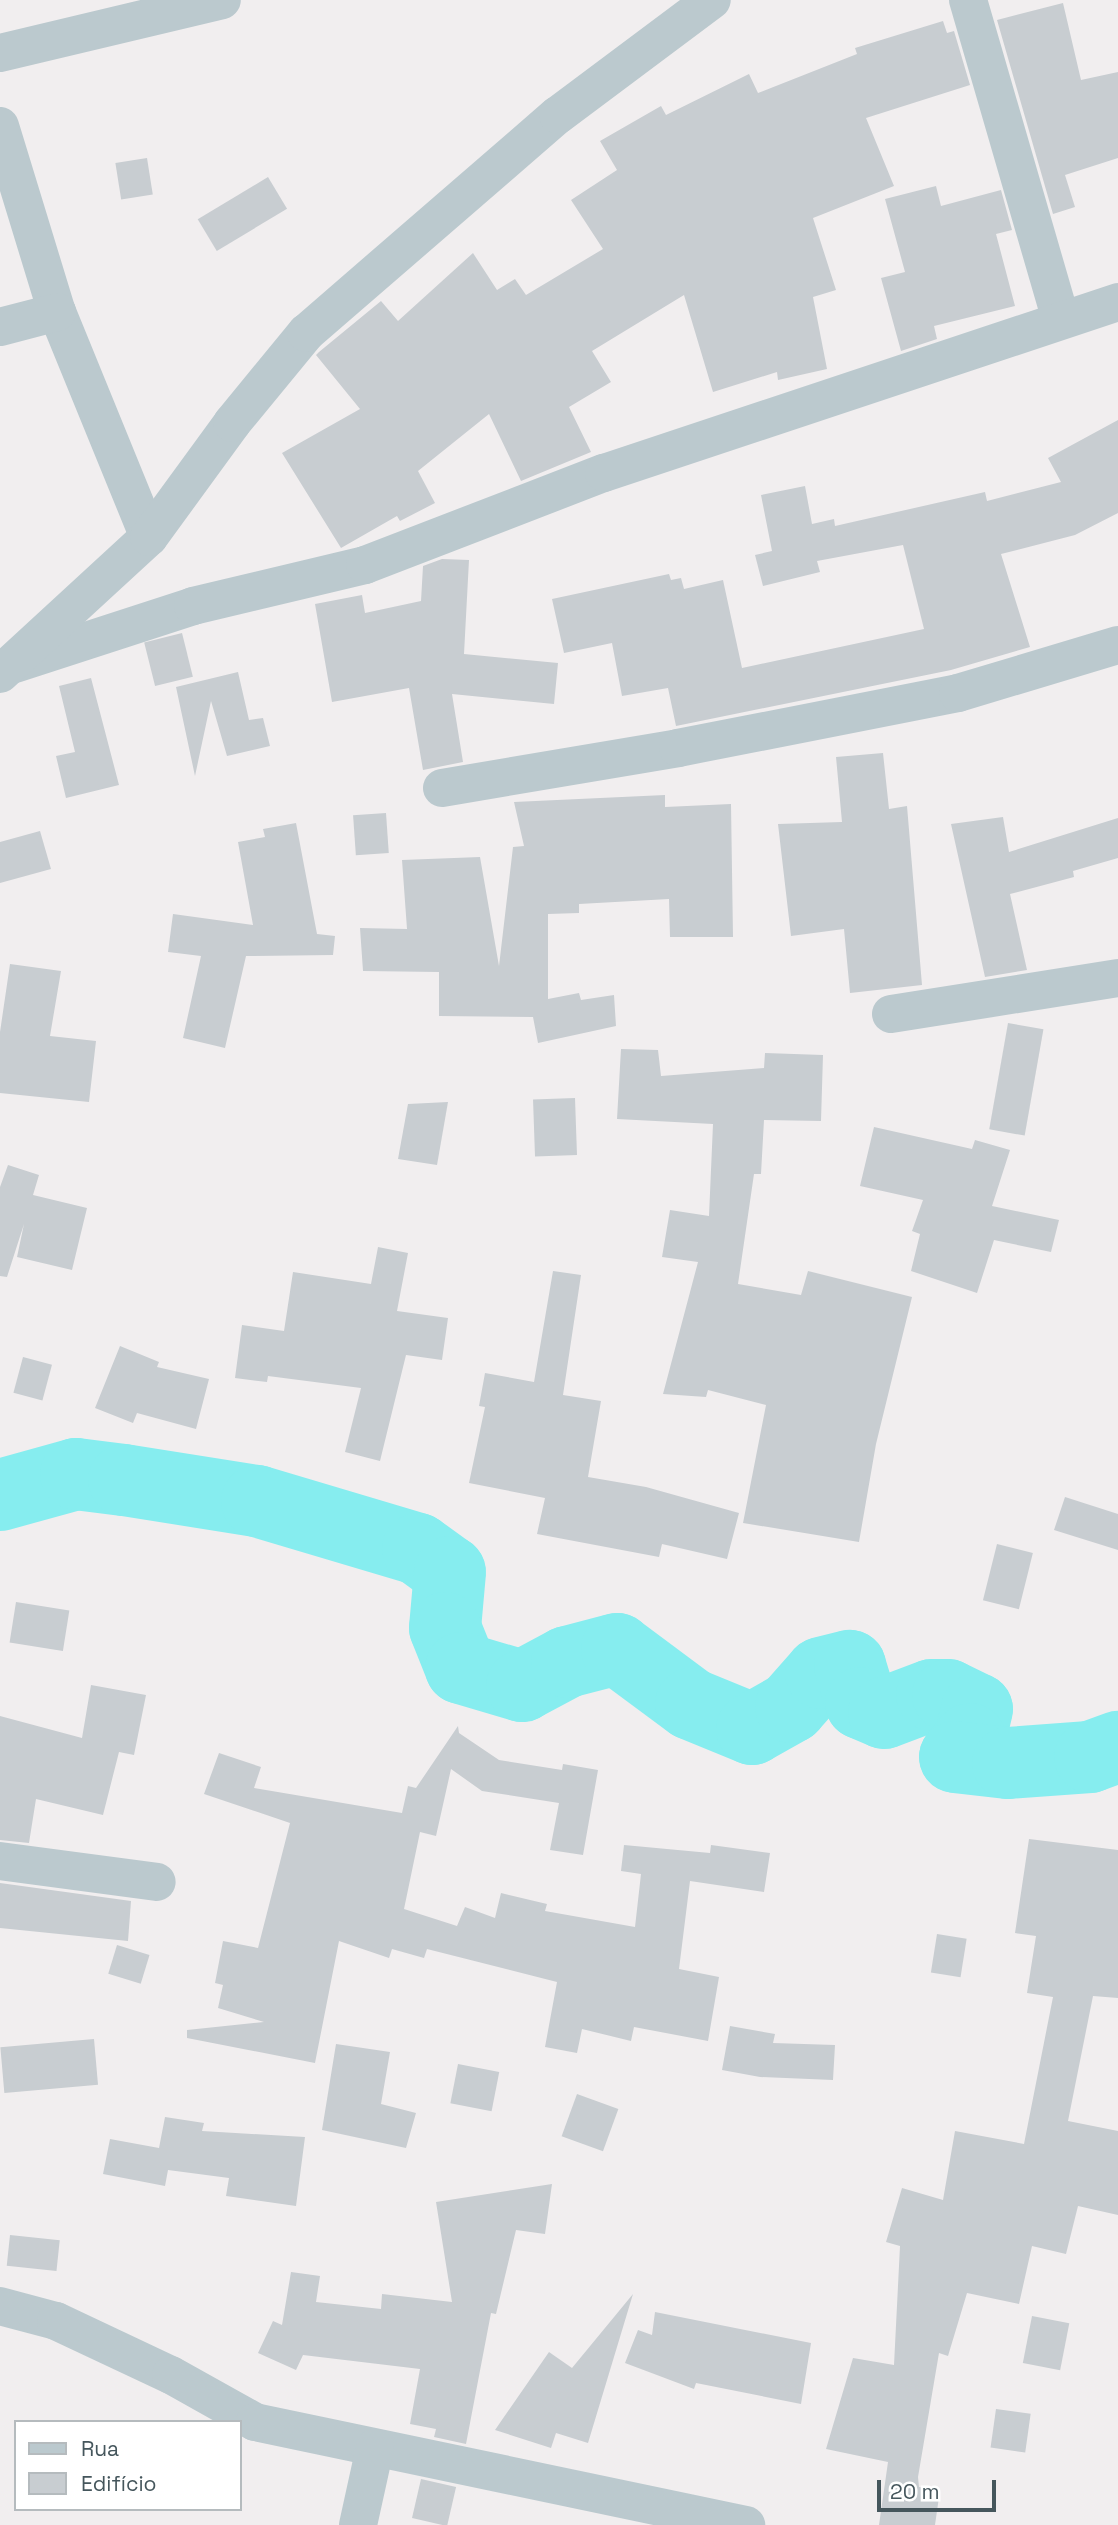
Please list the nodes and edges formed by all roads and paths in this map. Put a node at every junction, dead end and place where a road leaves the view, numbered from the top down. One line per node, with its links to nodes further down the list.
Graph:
1 (222, 0): 4 (street)
2 (712, 0): 10 (street)
3 (968, 0): 8 (street)
4 (0, 53)
5 (0, 126): 7 (street)
6 (1118, 302): 8 (street)
7 (57, 312): 9 (street); 10 (street)
8 (1061, 320): 12 (street)
9 (0, 327)
10 (149, 537): 12 (street)
11 (1118, 645): 13 (street)
12 (8, 669)
13 (442, 788)
14 (1118, 978): 15 (street)
15 (891, 1014)
16 (0, 1861): 17 (street)
17 (157, 1882)
18 (0, 2306): 19 (street)
19 (375, 2448): 20 (street); 21 (street)
20 (358, 2525)
21 (746, 2525)

